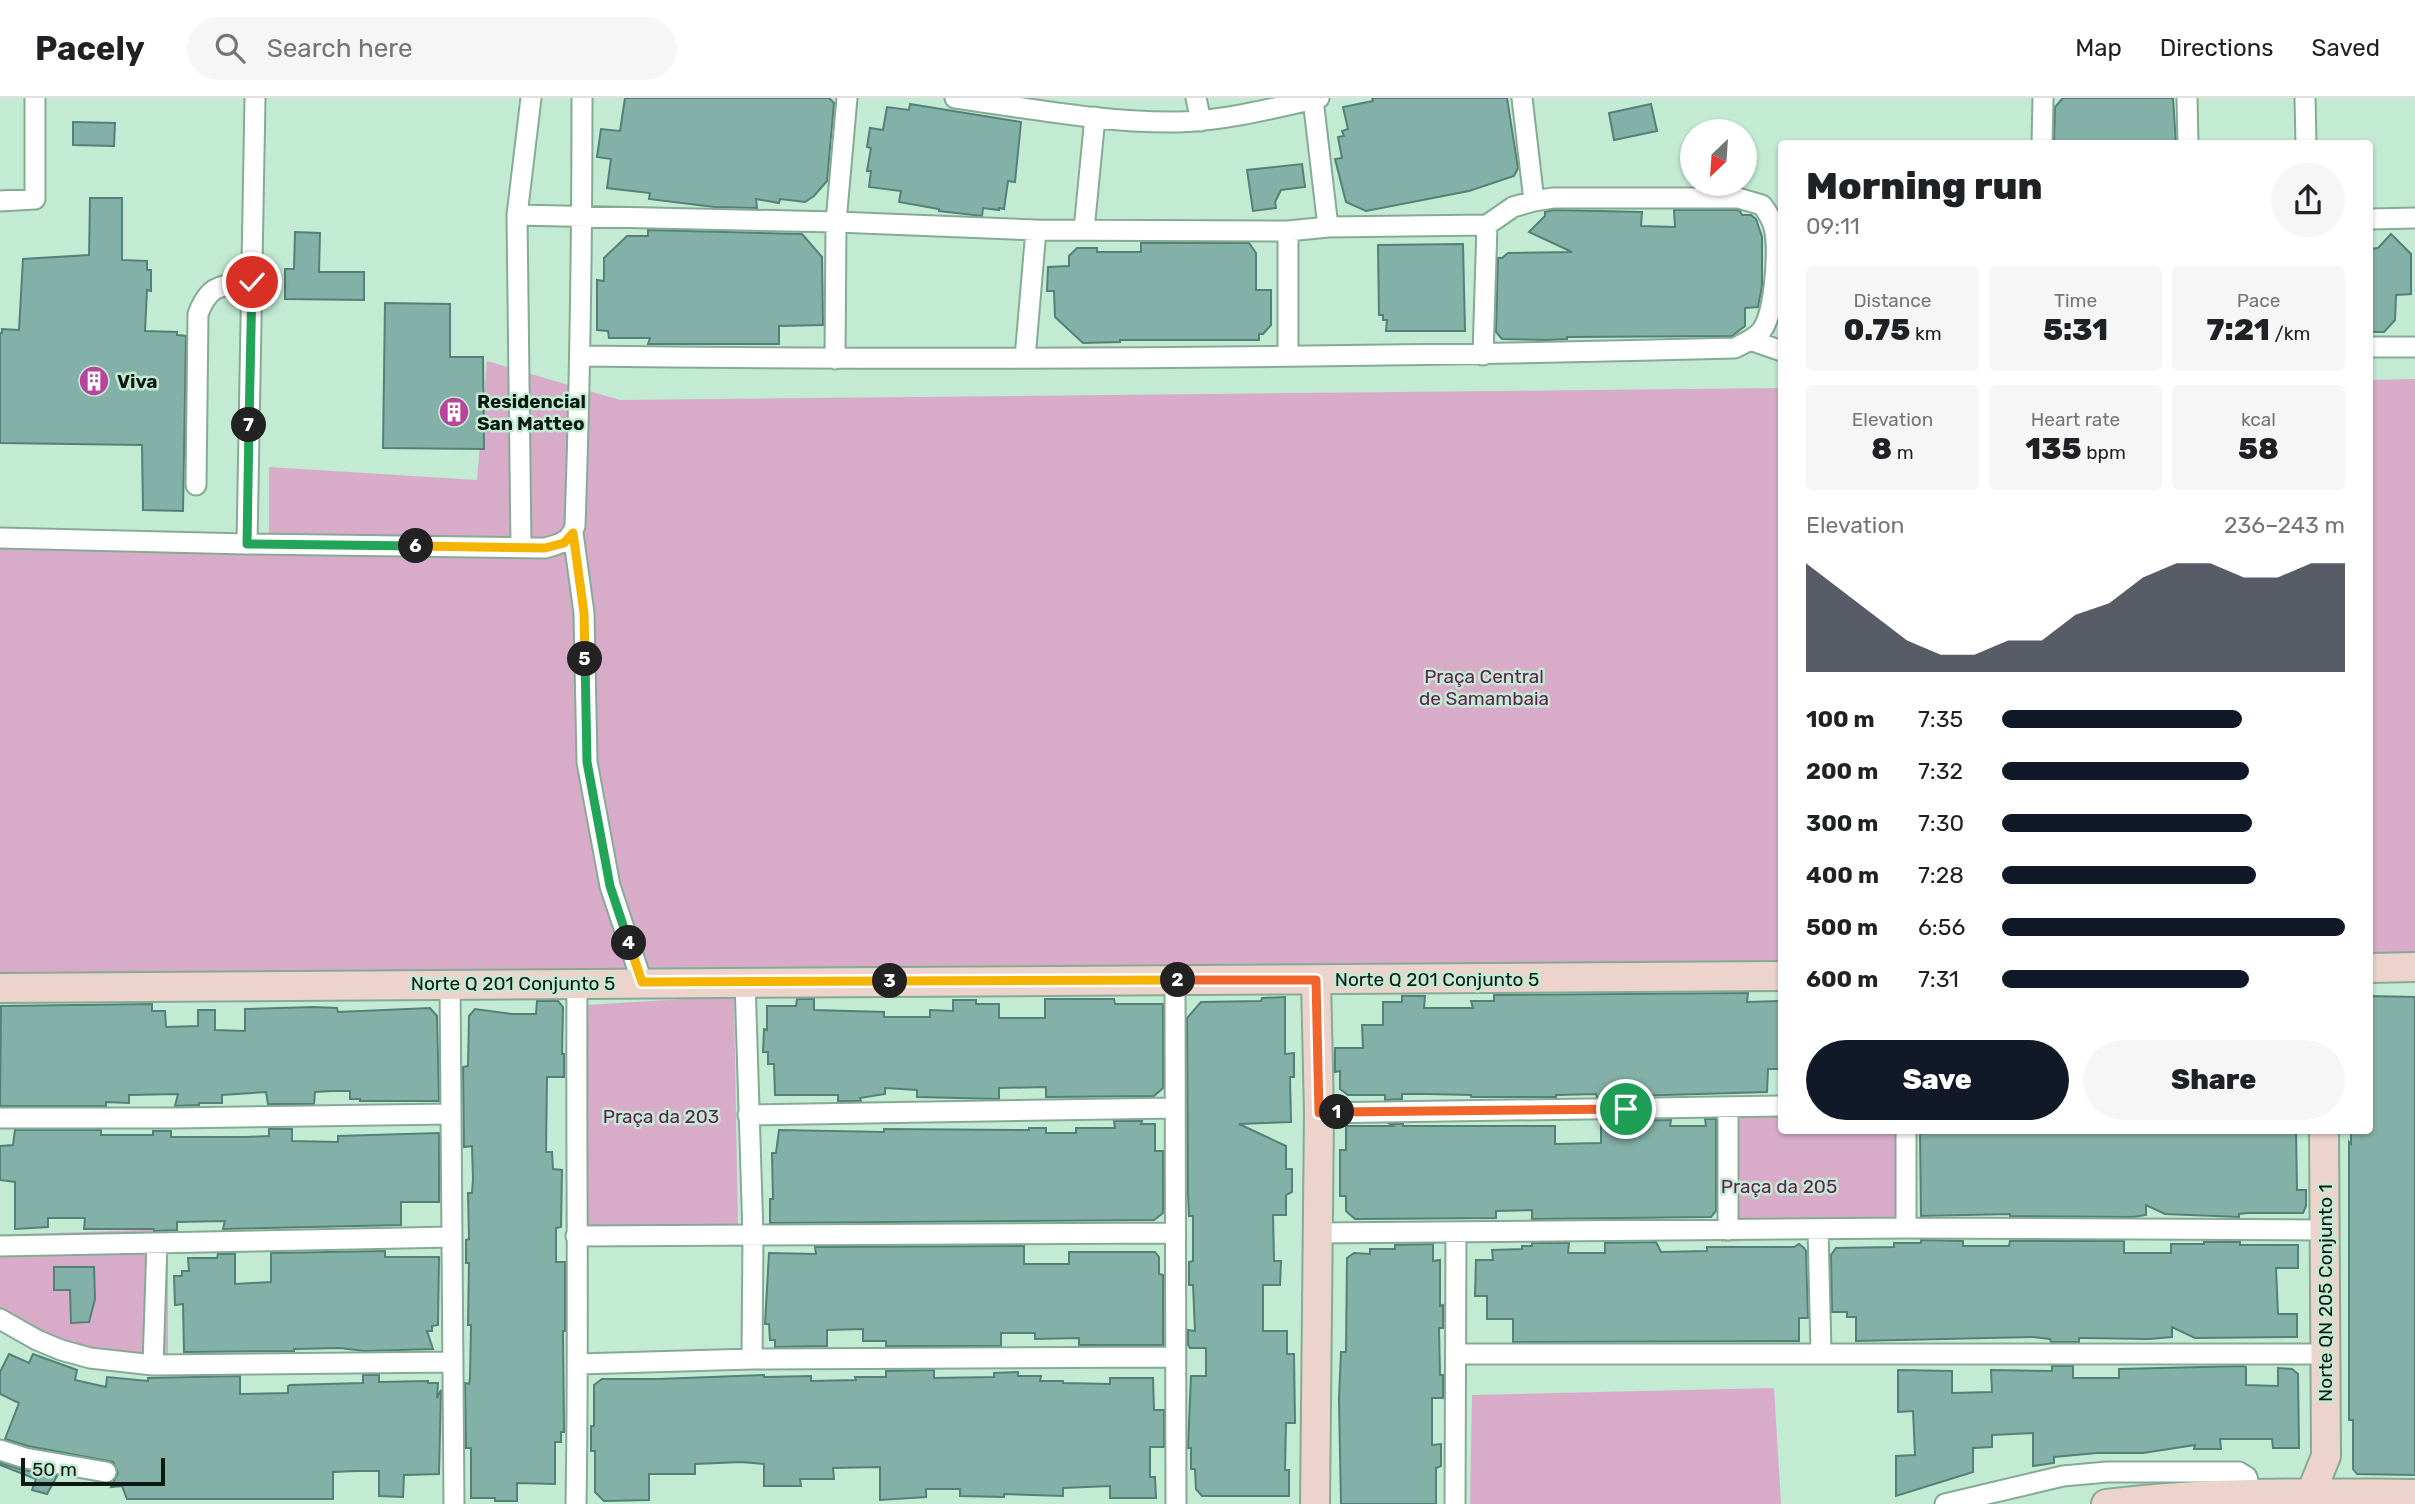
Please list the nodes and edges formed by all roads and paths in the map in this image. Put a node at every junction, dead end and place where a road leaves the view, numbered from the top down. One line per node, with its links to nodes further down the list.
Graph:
1 (35, 98): 19 (street)
2 (255, 98): 32 (street)
3 (531, 98): 21 (street)
4 (582, 98): 22 (street)
5 (847, 98): 25 (street)
6 (955, 98): 13 (street)
7 (1196, 98): 15 (street)
8 (1522, 98): 20 (street)
9 (2043, 98): 16 (street)
10 (2187, 98): 17 (street)
11 (2305, 98): 18 (street)
12 (1316, 99): 15 (street); 27 (street)
13 (1023, 103): 14 (street)
14 (1095, 117): 15 (street); 29 (street)
15 (1201, 121)
16 (2042, 140)
17 (2188, 140)
18 (2306, 140)
19 (0, 201)
20 (1534, 201): 26 (street); 31 (street)
21 (517, 215): 22 (street); 46 (street)
22 (580, 218): 25 (street); 39 (street)
23 (2415, 218): 24 (street)
24 (2373, 219)
25 (836, 222): 28 (street); 41 (street)
26 (1487, 225): 27 (street); 38 (street)
27 (1328, 227): 30 (street)
28 (1036, 230): 29 (street); 40 (street)
29 (1084, 230): 30 (street)
30 (1288, 231): 37 (street)
31 (1778, 264): 33 (street)
32 (252, 282): 42 (street); 45 (street)
33 (1750, 340): 36 (street); 38 (street)
34 (2373, 347): 35 (street)
35 (2415, 347)
36 (1778, 350)
37 (1288, 355): 38 (street); 40 (street)
38 (1483, 355)
39 (581, 356): 41 (street); 43 (street)
40 (1025, 358): 41 (street)
41 (835, 359)
42 (196, 485)
43 (573, 533): 46 (street); 53 (street)
44 (0, 538): 45 (street)
45 (247, 544): 46 (street)
46 (521, 547)
47 (2373, 968): 48 (street)
48 (2415, 968)
49 (1778, 976): 51 (street, Norte Q 201 Conjunto 5)
50 (1175, 980): 51 (street, Norte Q 201 Conjunto 5); 52 (street, Norte Q 201 Conjunto 5); 59 (street)
51 (1316, 980): 60 (street)
52 (745, 981): 53 (street, Norte Q 201 Conjunto 5); 62 (street)
53 (642, 982): 54 (street, Norte Q 201 Conjunto 5)
54 (577, 983): 55 (street, Norte Q 201 Conjunto 5); 74 (street)
55 (450, 984): 56 (street, Norte Q 201 Conjunto 5); 61 (street)
56 (0, 988)
57 (1778, 1106): 58 (street)
58 (1728, 1107): 60 (street); 68 (street)
59 (1174, 1108): 62 (street); 71 (street)
60 (1319, 1113): 72 (street)
61 (452, 1114): 63 (street); 75 (street)
62 (748, 1115): 73 (street)
63 (0, 1118)
64 (1906, 1134): 66 (street)
65 (2324, 1134): 69 (street, Norte QN 205 Conjunto 1)
66 (1906, 1228): 67 (street); 69 (street)
67 (1818, 1229): 68 (street); 79 (street)
68 (1728, 1230): 70 (street)
69 (2324, 1230): 81 (street, Norte QN 205 Conjunto 1)
70 (1456, 1232): 72 (street); 80 (street)
71 (1174, 1233): 73 (street); 82 (street)
72 (1318, 1233): 97 (street)
73 (753, 1235): 74 (street); 83 (street)
74 (576, 1236): 85 (street)
75 (452, 1237): 76 (street); 84 (street)
76 (157, 1243): 77 (street); 86 (street)
77 (0, 1246)
78 (0, 1318): 86 (street)
79 (1821, 1352): 80 (street); 81 (street)
80 (1456, 1354): 98 (street)
81 (2324, 1354): 88 (street, Norte QN 205 Conjunto 1)
82 (1175, 1356): 83 (street); 96 (street)
83 (752, 1359): 85 (street)
84 (453, 1362): 86 (street); 94 (street)
85 (578, 1364): 95 (street)
86 (153, 1365)
87 (0, 1450): 89 (street)
88 (2326, 1456): 91 (street, Norte QN 205 Conjunto 1); 92 (street)
89 (106, 1472)
90 (2251, 1493): 91 (street); 99 (street); 100 (street)
91 (2311, 1493): 92 (street)
92 (2349, 1493): 93 (street)
93 (2415, 1494)
94 (454, 1504)
95 (576, 1504)
96 (1177, 1504)
97 (1315, 1504)
98 (1455, 1504)
99 (1945, 1504)
100 (2106, 1504)

